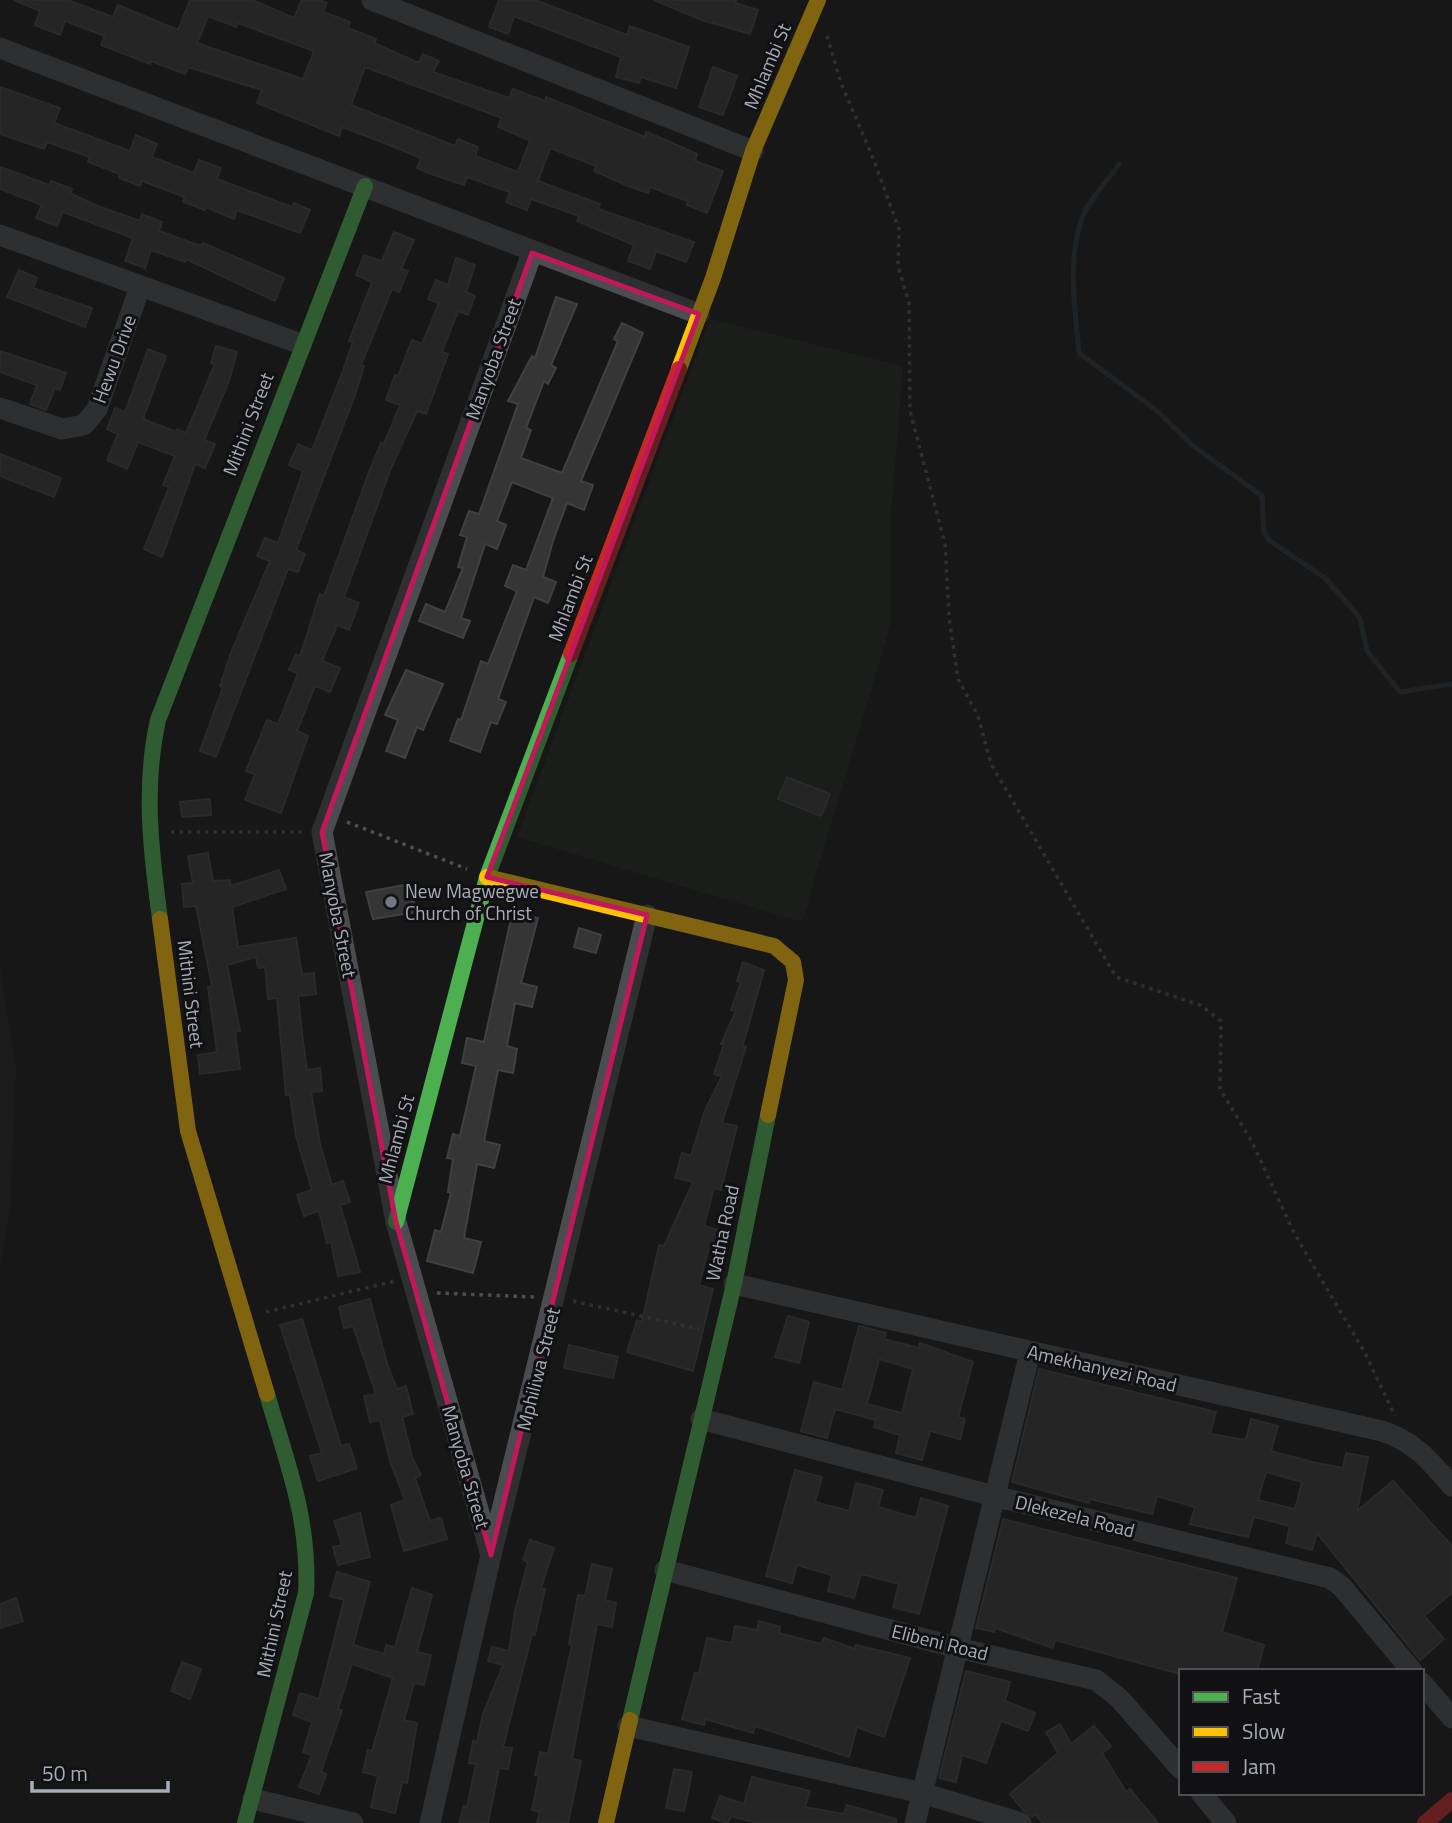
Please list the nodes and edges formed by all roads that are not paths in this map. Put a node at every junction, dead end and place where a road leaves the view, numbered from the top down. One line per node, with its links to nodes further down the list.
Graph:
1 (372, 0): 4 (street)
2 (818, 0): 4 (street, Mhlambi St)
3 (0, 48): 5 (street)
4 (753, 150): 9 (street, Mhlambi St)
5 (365, 186): 7 (street); 10 (street, Mithini Street)
6 (0, 235): 8 (street)
7 (532, 253): 9 (street); 14 (street, Manyoba Street)
8 (140, 287): 10 (street); 11 (street, Hewu Drive)
9 (699, 314): 12 (street, Mhlambi St)
10 (301, 344): 30 (street, Mithini Street)
11 (0, 408)
12 (486, 877): 13 (street, Watha Road); 14 (street, Mhlambi St)
13 (647, 915): 15 (street, Watha Road); 20 (street, Mphiliwa Street)
14 (396, 1222): 20 (street, Manyoba Street)
15 (734, 1284): 16 (street, Amekhanyezi Road); 17 (street, Watha Road)
16 (1030, 1352): 18 (street, Amekhanyezi Road); 19 (street)
17 (701, 1419): 19 (street, Dlekezela Road); 21 (street, Watha Road)
18 (1452, 1486)
19 (994, 1496): 22 (street); 23 (street, Dlekezela Road)
20 (491, 1555): 34 (street, Mphiliwa Street)
21 (665, 1570): 22 (street, Elibeni Road); 26 (street, Watha Road)
22 (958, 1648): 27 (street, Elibeni Road); 28 (street)
23 (1410, 1669)
24 (1424, 1685): 25 (street)
25 (1452, 1718)
26 (628, 1726): 28 (street); 35 (street, Watha Road)
27 (1179, 1767)
28 (922, 1793): 36 (street); 37 (street)
29 (1203, 1795): 38 (street)
30 (253, 1799): 32 (street, Mithini Street); 33 (street)
31 (1452, 1800): 39 (street)
32 (244, 1823)
33 (354, 1823)
34 (430, 1823)
35 (606, 1823)
36 (915, 1823)
37 (1021, 1823)
38 (1226, 1823)
39 (1425, 1823)

